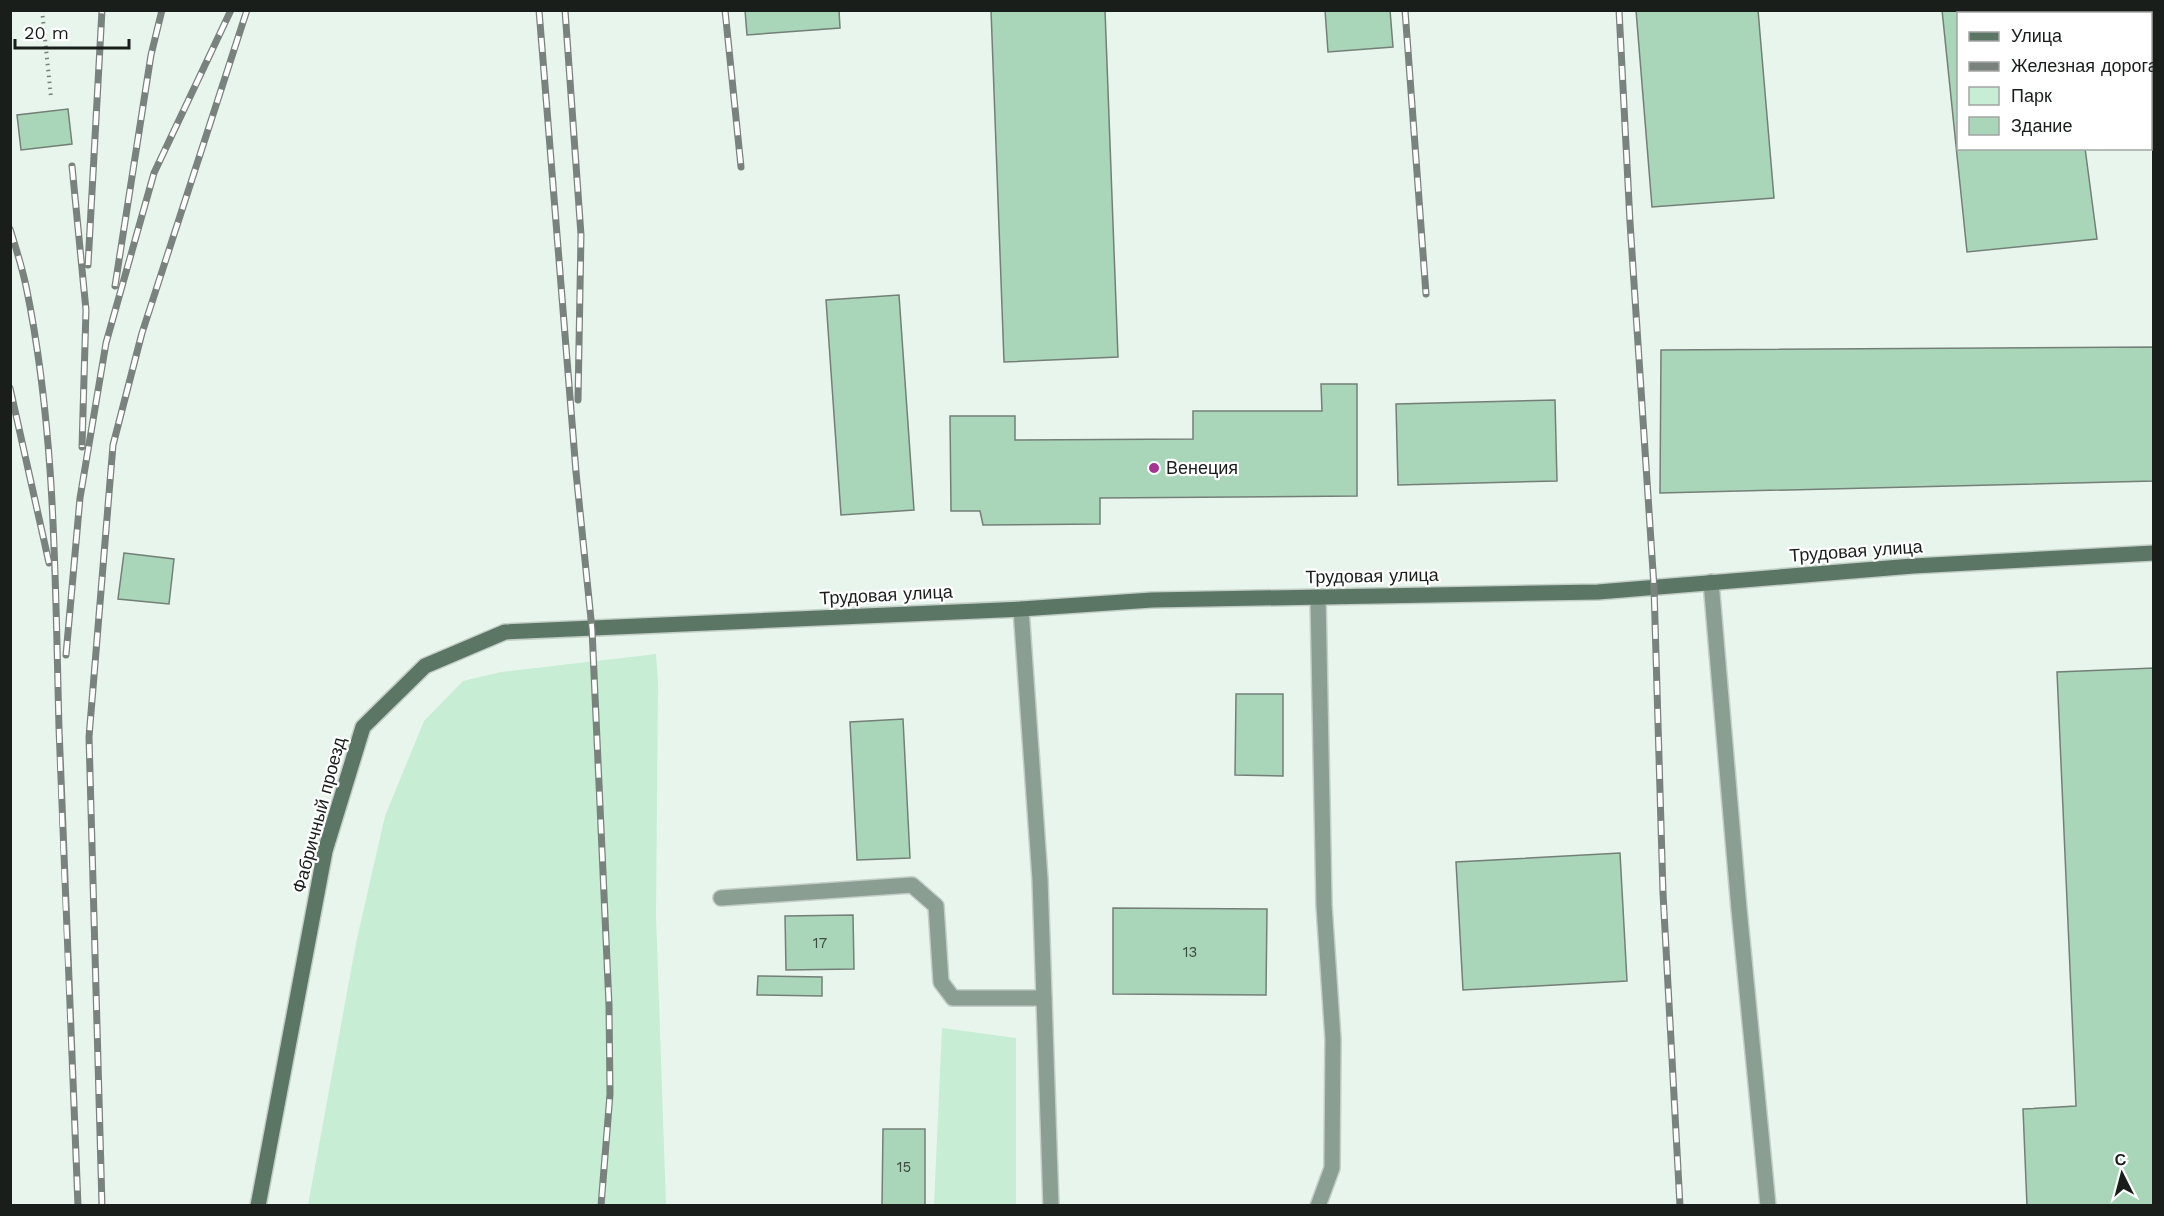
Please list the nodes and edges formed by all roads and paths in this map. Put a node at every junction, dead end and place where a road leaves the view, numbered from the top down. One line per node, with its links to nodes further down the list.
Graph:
1 (42, 10): 2 (path)
2 (51, 97)
3 (2154, 553): 4 (main road, Трудовая улица)
4 (1711, 582): 5 (main road, Трудовая улица); 13 (street)
5 (1318, 597): 6 (main road, Трудовая улица); 12 (street)
6 (1021, 609): 7 (main road, Трудовая улица); 9 (street)
7 (592, 629): 10 (main road, Фабричный проезд)
8 (721, 898): 9 (street)
9 (1044, 998): 11 (street)
10 (258, 1206)
11 (1051, 1206)
12 (1318, 1206)
13 (1768, 1206)

